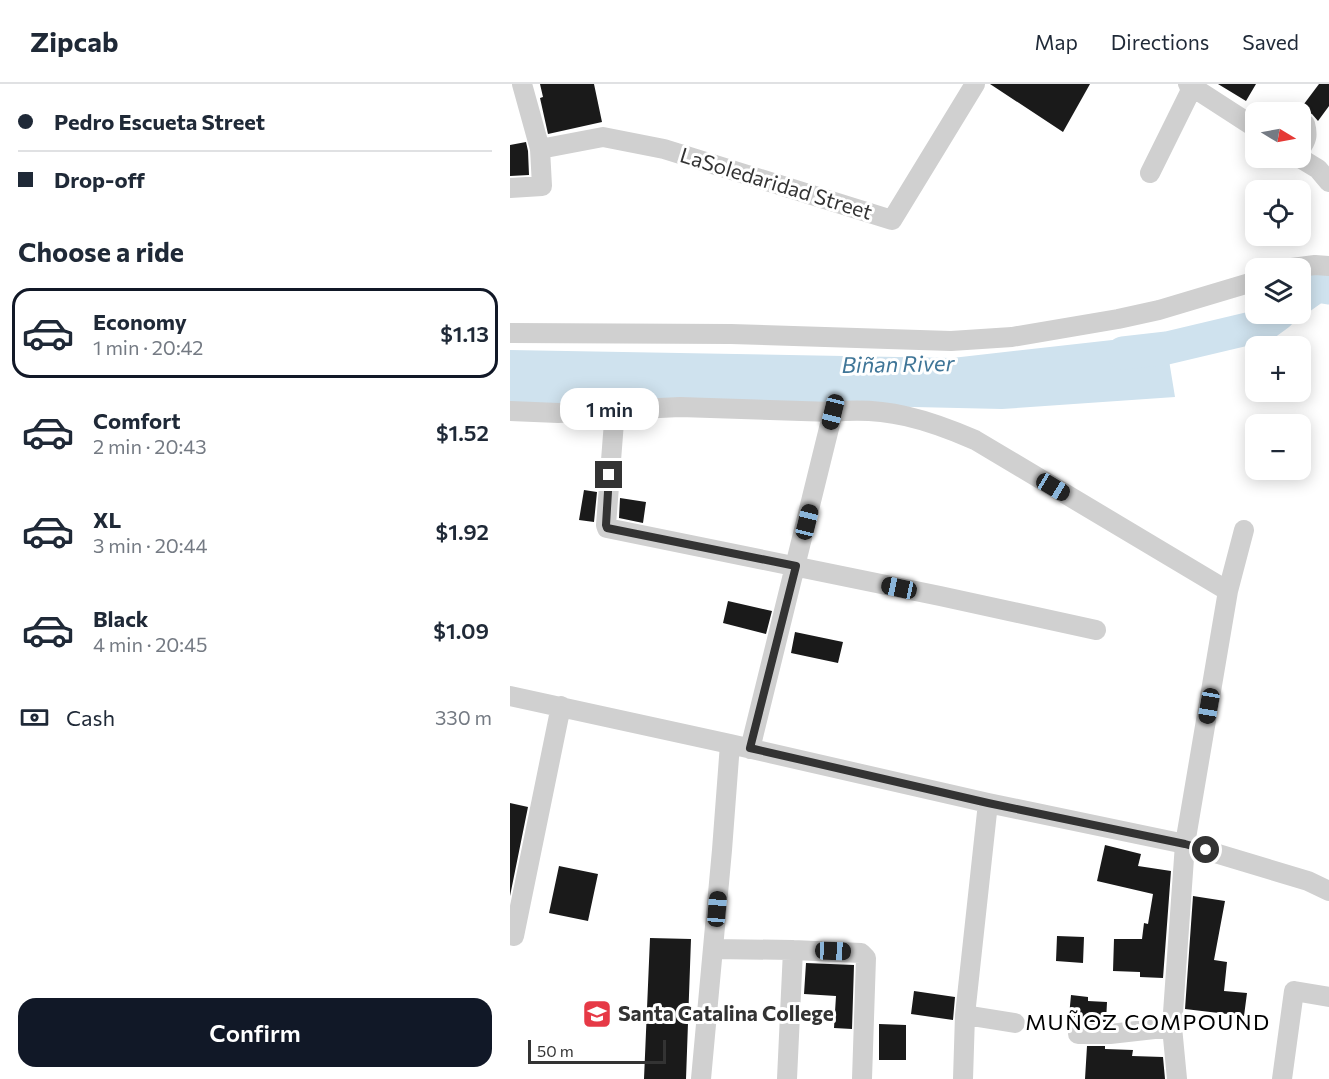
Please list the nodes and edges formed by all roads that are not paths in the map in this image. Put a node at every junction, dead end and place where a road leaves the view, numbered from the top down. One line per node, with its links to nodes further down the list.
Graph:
1 (522, 84): 5 (street)
2 (975, 84): 5 (street, LaSoledaridad Street)
3 (1191, 85): 4 (street); 7 (street)
4 (1245, 121)
5 (540, 148): 9 (street)
6 (1311, 165): 8 (street)
7 (1150, 173)
8 (1329, 182)
9 (510, 188)
10 (1311, 266): 11 (street)
11 (1329, 266)
12 (1245, 284): 13 (street)
13 (510, 333)
14 (615, 409): 15 (street); 16 (street); 18 (street)
15 (510, 411)
16 (833, 412): 18 (street); 19 (street)
17 (1244, 530): 19 (street)
18 (796, 566): 20 (street); 24 (street)
19 (1228, 591): 26 (street)
20 (1096, 630)
21 (510, 696): 22 (street)
22 (561, 706): 23 (street); 28 (street)
23 (730, 744): 24 (street); 29 (street)
24 (750, 748): 25 (street)
25 (988, 803): 26 (street); 32 (street)
26 (1185, 844): 27 (street); 34 (street)
27 (1329, 891)
28 (514, 936)
29 (713, 949): 30 (street); 36 (street)
30 (793, 950): 37 (street); 38 (street)
31 (1329, 997): 41 (street)
32 (965, 1015): 33 (street); 39 (street)
33 (1015, 1023)
34 (1172, 1027): 35 (street); 40 (street)
35 (1078, 1034)
36 (700, 1079)
37 (787, 1079)
38 (862, 1079)
39 (963, 1079)
40 (1177, 1079)
41 (1282, 1079)

